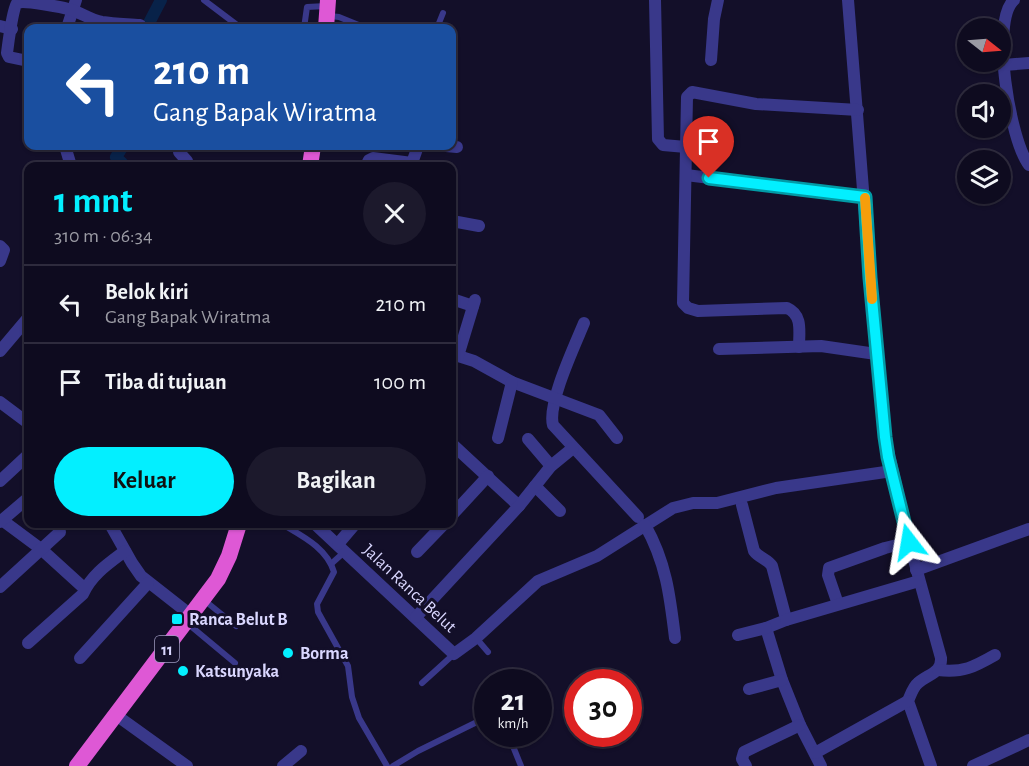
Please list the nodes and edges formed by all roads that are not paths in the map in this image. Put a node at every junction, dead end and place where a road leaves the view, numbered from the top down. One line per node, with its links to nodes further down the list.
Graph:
1 (204, 0): 14 (lane)
2 (655, 0): 25 (street)
3 (711, 0): 11 (street)
4 (718, 0): 11 (street)
5 (848, 0): 24 (street)
6 (1014, 0): 10 (street)
7 (74, 5): 12 (street); 13 (street); 18 (street)
8 (327, 13): 15 (lane); 16 (lane)
9 (443, 13): 17 (lane)
10 (1005, 18)
11 (714, 19): 20 (street)
12 (68, 24)
13 (128, 24)
14 (237, 24)
15 (305, 24)
16 (356, 24)
17 (439, 24)
18 (6, 27): 19 (street)
19 (24, 60)
20 (711, 60)
21 (1029, 63): 22 (street)
22 (1011, 64)
23 (1005, 72): 30 (street)
24 (858, 110): 25 (street); 32 (street)
25 (686, 147): 31 (street)
26 (179, 150): 27 (street)
27 (187, 162)
28 (368, 162): 29 (street)
29 (404, 162)
30 (1029, 165)
31 (687, 175): 32 (street); 40 (street)
32 (865, 197): 44 (street)
33 (456, 221): 34 (street)
34 (479, 226)
35 (0, 246): 36 (street)
36 (0, 261)
37 (456, 300): 43 (street)
38 (24, 323): 42 (street)
39 (584, 323): 47 (street)
40 (800, 347): 41 (street); 44 (street)
41 (719, 349)
42 (0, 351)
43 (456, 352)
44 (876, 354): 57 (street)
45 (456, 355): 46 (street)
46 (512, 382): 47 (street); 50 (street)
47 (555, 398): 51 (street); 54 (street)
48 (0, 402): 49 (street)
49 (24, 420)
50 (498, 438)
51 (617, 438)
52 (528, 440): 56 (street)
53 (456, 448): 58 (street)
54 (573, 448): 56 (street); 67 (street)
55 (24, 458): 59 (street)
56 (551, 466): 60 (street)
57 (892, 471): 67 (street); 76 (street)
58 (488, 476): 63 (street); 64 (street)
59 (0, 481)
60 (535, 486): 63 (street); 65 (street)
61 (24, 501): 66 (street)
62 (742, 505): 90 (street)
63 (519, 506): 88 (street)
64 (456, 511)
65 (560, 511)
66 (1, 521): 77 (street)
67 (641, 521): 94 (street); 95 (street)
68 (112, 528): 79 (street)
69 (238, 528): 86 (highway, 11)
70 (288, 528): 81 (lane)
71 (319, 528): 78 (street, Jalan Ranca Belut)
72 (352, 528): 78 (street)
73 (440, 528): 80 (street)
74 (1029, 529): 82 (street)
75 (60, 532): 77 (street)
76 (909, 542): 82 (street); 87 (street)
77 (41, 549): 84 (street); 85 (street)
78 (339, 549): 81 (lane); 88 (street, Jalan Ranca Belut)
79 (125, 551): 83 (street); 85 (street)
80 (417, 552)
81 (332, 564): 117 (lane)
82 (918, 575): 87 (street); 102 (street)
83 (148, 583): 89 (street); 100 (street)
84 (0, 587)
85 (85, 589): 96 (street)
86 (204, 600): 89 (highway, 11); 91 (lane)
87 (838, 604): 90 (street)
88 (416, 617): 98 (street, Jalan Ranca Belut)
89 (189, 619): 101 (lane); 107 (highway, 11)
90 (786, 620): 92 (street)
91 (236, 626)
92 (766, 628): 93 (street); 103 (street)
93 (738, 634)
94 (476, 638): 97 (lane); 98 (street)
95 (675, 638)
96 (28, 643)
97 (488, 652)
98 (454, 654): 104 (lane)
99 (995, 655): 102 (street)
100 (80, 658)
101 (235, 663)
102 (938, 670): 106 (street)
103 (782, 680): 105 (street); 109 (street)
104 (422, 683)
105 (749, 689)
106 (908, 701): 113 (street); 122 (street)
107 (116, 715): 114 (highway, 11); 115 (street)
108 (474, 723): 118 (lane)
109 (800, 725): 113 (street); 120 (street)
110 (1029, 740): 123 (street)
111 (513, 747): 119 (lane)
112 (301, 751): 116 (street)
113 (815, 753): 121 (street)
114 (77, 766)
115 (187, 766)
116 (283, 766)
117 (387, 766)
118 (393, 766)
119 (521, 766)
120 (746, 766)
121 (821, 766)
122 (931, 766)
123 (973, 766)

